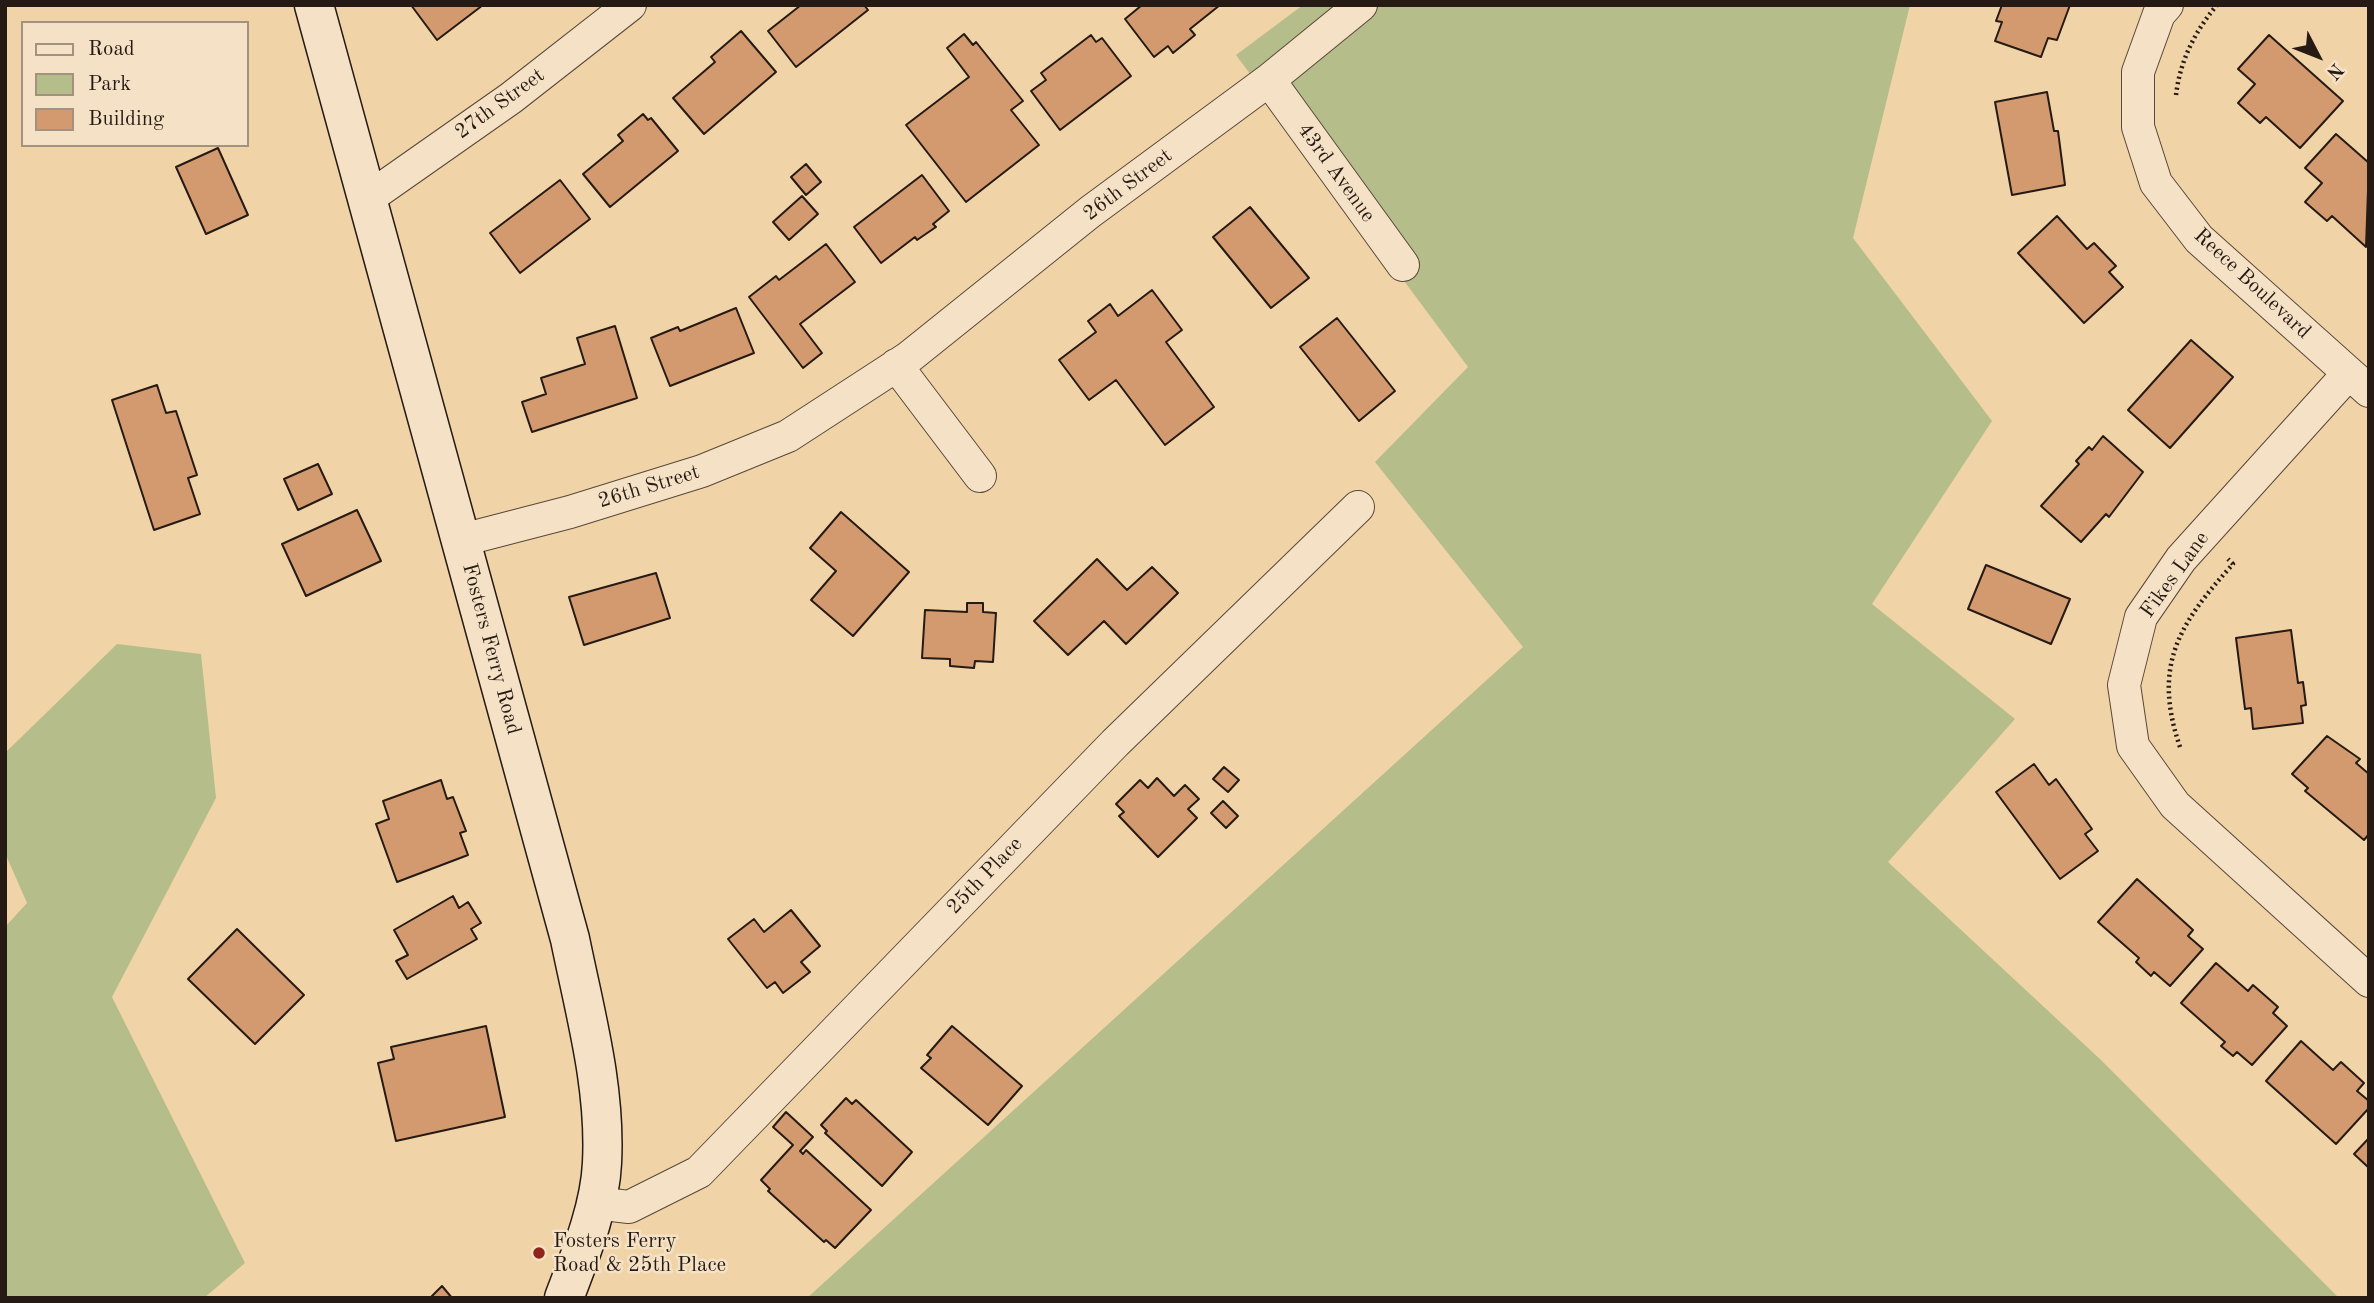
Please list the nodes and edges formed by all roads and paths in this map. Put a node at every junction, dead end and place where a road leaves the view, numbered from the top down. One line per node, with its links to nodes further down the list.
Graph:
1 (314, 5): 8 (street, Fosters Ferry Road)
2 (630, 5): 8 (street, 27th Street)
3 (1360, 5): 6 (street, 26th Street)
4 (2167, 5): 11 (street, Reece Boulevard)
5 (2217, 5): 7 (path)
6 (1269, 80): 9 (street, 43rd Avenue); 10 (street, 26th Street)
7 (2175, 102)
8 (367, 199): 15 (street, Fosters Ferry Road)
9 (1403, 265)
10 (896, 365): 12 (street); 15 (street, 26th Street)
11 (2359, 382): 14 (street, Fikes Lane)
12 (981, 476)
13 (1358, 507): 18 (street, 25th Place)
14 (2202, 536): 16 (path); 17 (street, Fikes Lane)
15 (462, 540): 18 (street, Fosters Ferry Road)
16 (2183, 753)
17 (2369, 981)
18 (595, 1203): 19 (street, Fosters Ferry Road)
19 (564, 1298)

